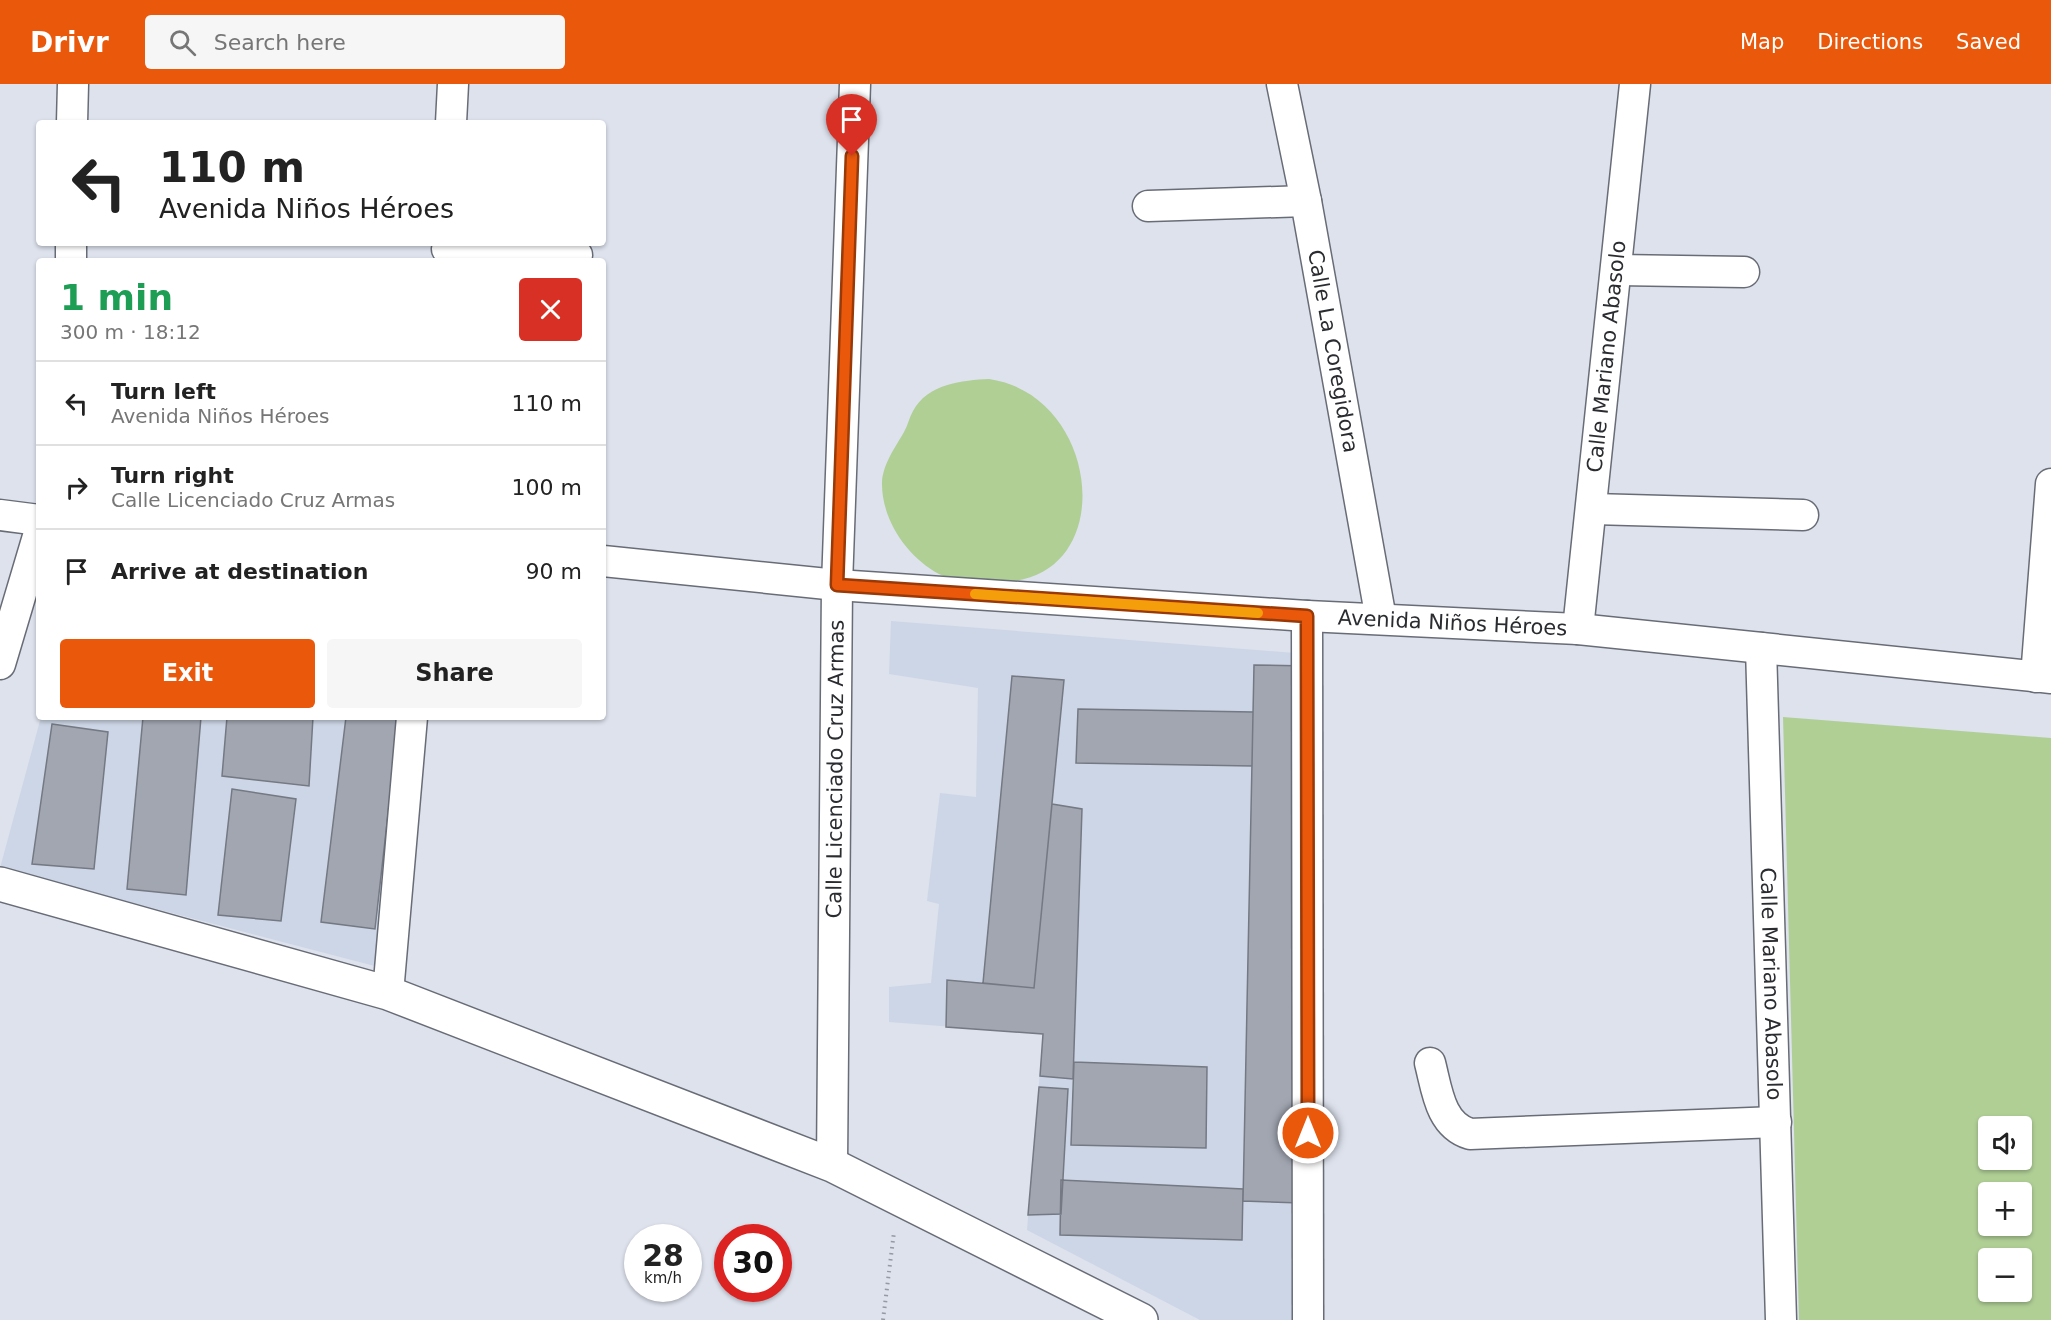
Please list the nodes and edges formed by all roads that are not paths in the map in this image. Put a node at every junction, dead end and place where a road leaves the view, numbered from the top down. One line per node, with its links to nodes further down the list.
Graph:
1 (73, 84): 6 (street)
2 (453, 84): 7 (street)
3 (855, 84): 21 (street, Calle Licenciado Cruz Armas)
4 (1282, 84): 8 (street, Calle La Coregidora)
5 (1635, 84): 12 (street, Calle Mariano Abasolo)
6 (72, 120)
7 (452, 120)
8 (1306, 201): 9 (street); 23 (street, Calle La Coregidora)
9 (1148, 206)
10 (446, 251): 11 (street)
11 (578, 255)
12 (1618, 270): 13 (street); 15 (street, Calle Mariano Abasolo)
13 (1744, 272)
14 (2051, 484): 27 (street)
15 (1593, 509): 17 (street); 24 (street, Calle Mariano Abasolo)
16 (0, 515): 18 (street)
17 (1803, 515)
18 (36, 520)
19 (36, 543): 26 (street)
20 (606, 561): 21 (street, Avenida Niños Héroes)
21 (837, 585): 22 (street, Avenida Niños Héroes); 33 (street, Calle Licenciado Cruz Armas)
22 (1307, 616): 23 (street, Avenida Niños Héroes); 35 (street)
23 (1381, 619): 24 (street, Avenida Niños Héroes)
24 (1578, 629): 25 (street, Avenida Niños Héroes)
25 (1761, 648): 27 (street, Avenida Niños Héroes); 32 (street, Calle Mariano Abasolo)
26 (0, 664)
27 (2044, 677)
28 (412, 720): 30 (street)
29 (0, 884): 30 (street)
30 (388, 993): 33 (street)
31 (1430, 1063): 32 (street)
32 (1776, 1122): 36 (street, Calle Mariano Abasolo)
33 (832, 1165): 34 (street)
34 (1141, 1320)
35 (1308, 1320)
36 (1781, 1320)

